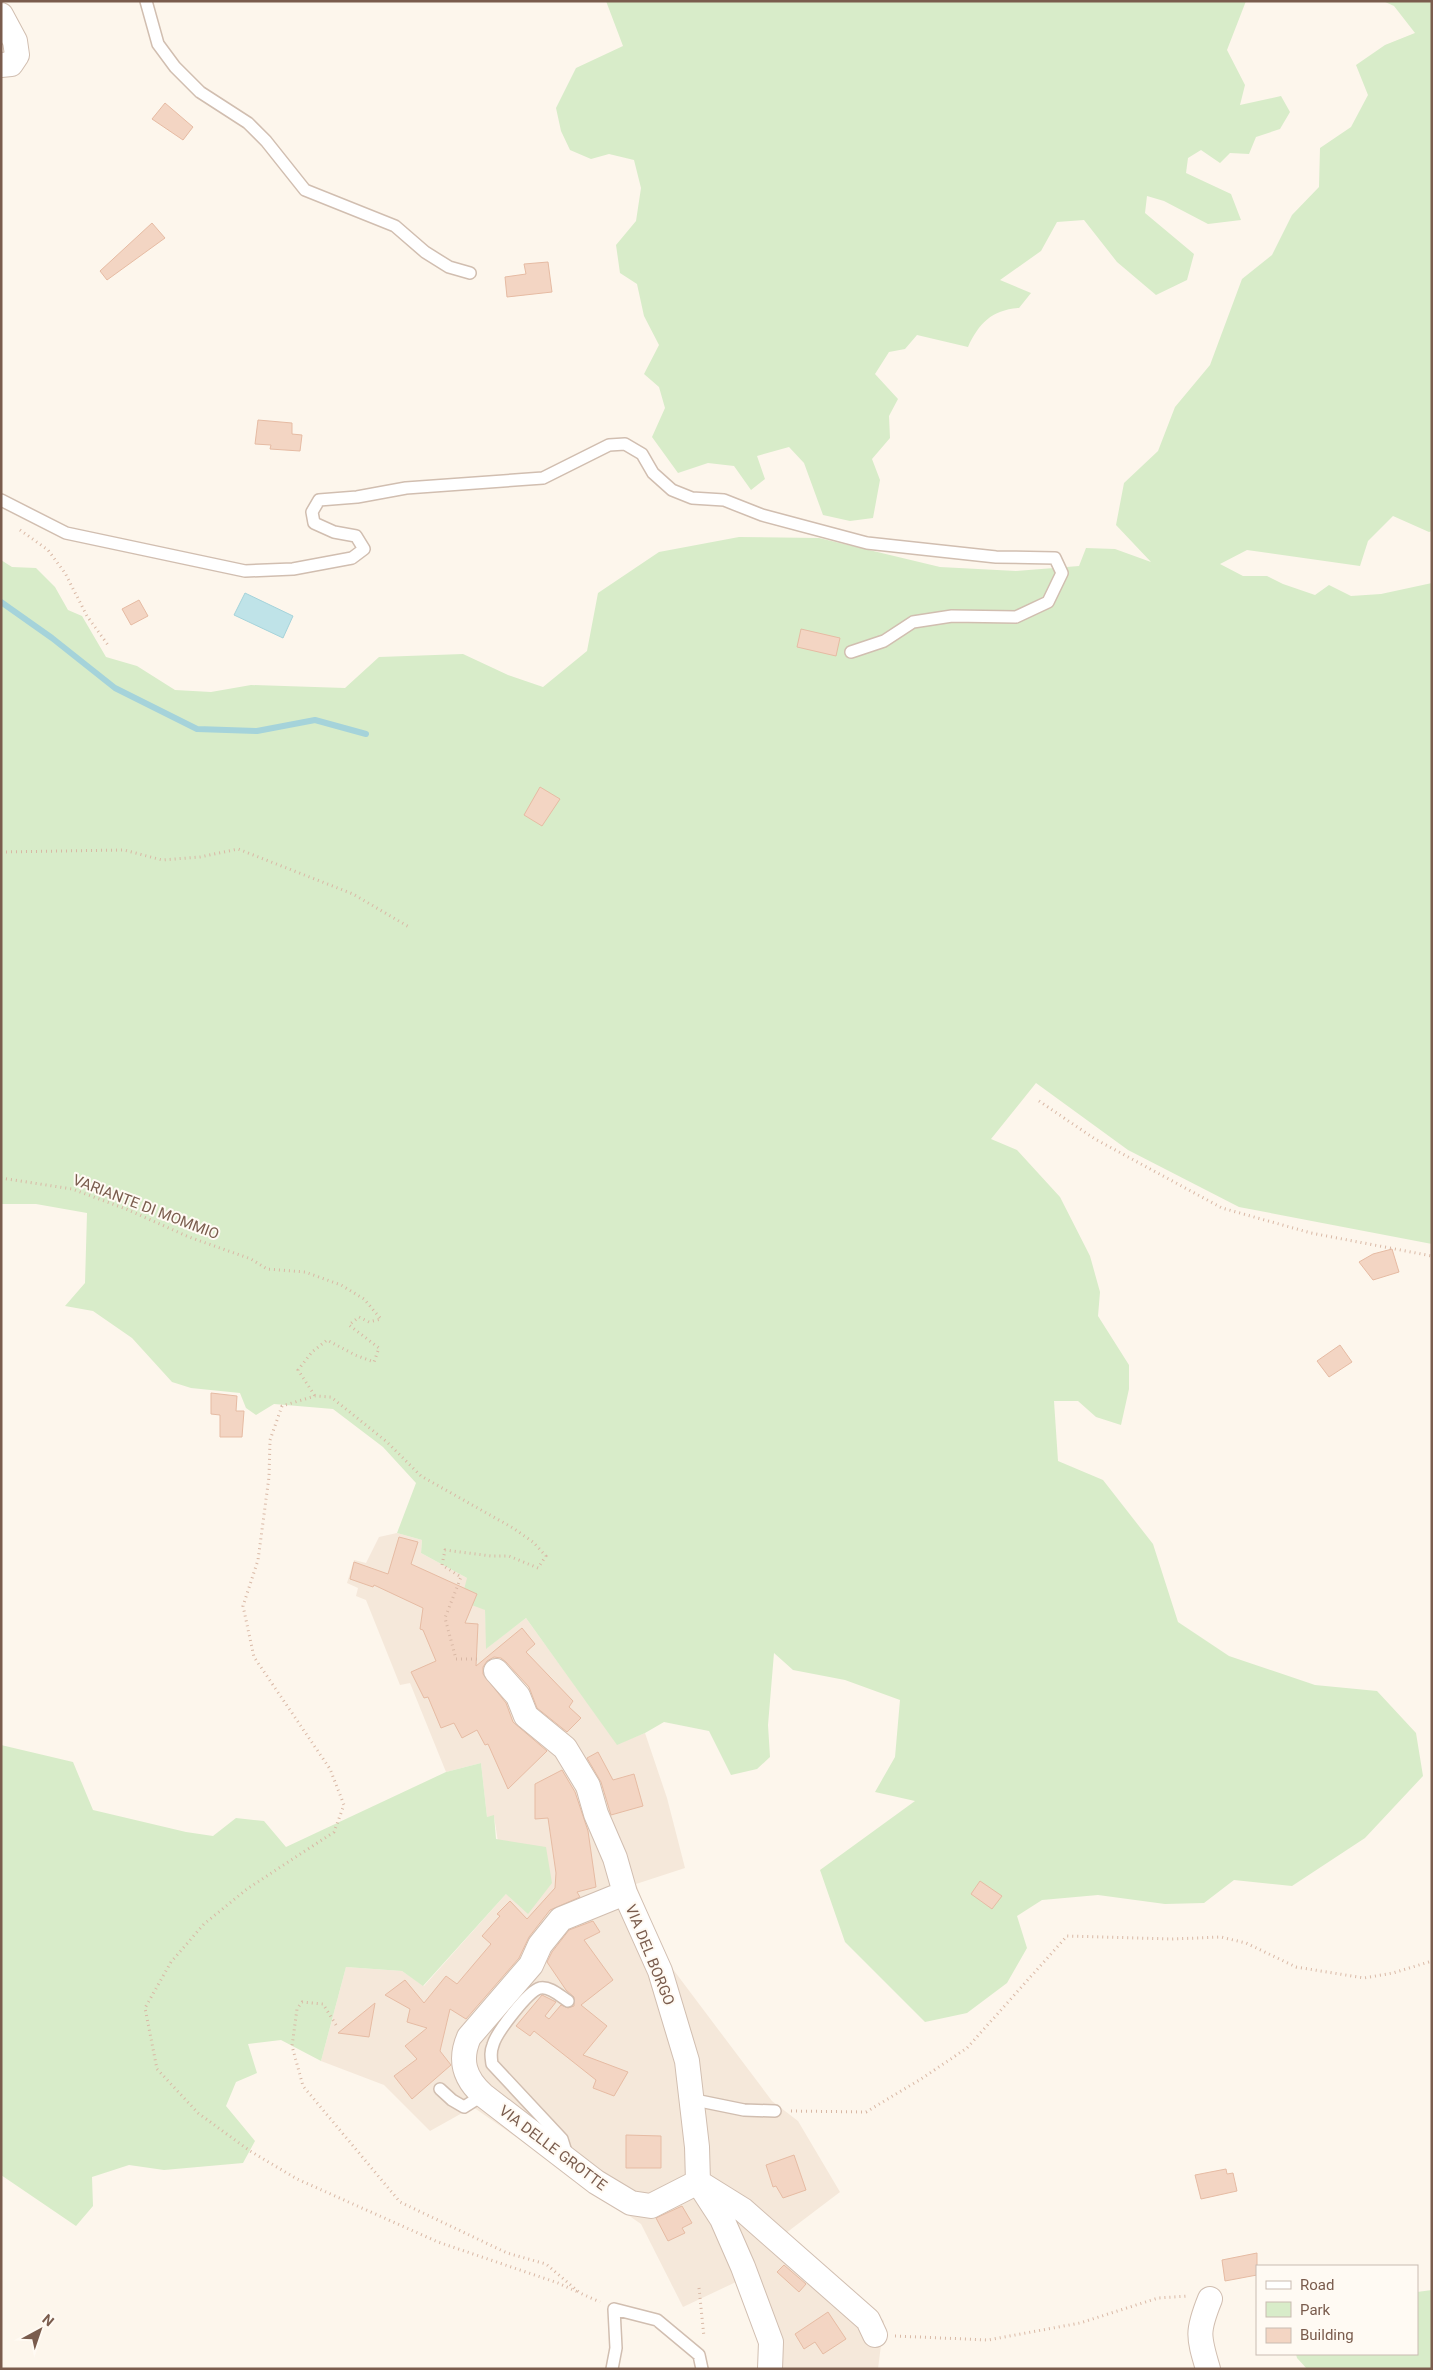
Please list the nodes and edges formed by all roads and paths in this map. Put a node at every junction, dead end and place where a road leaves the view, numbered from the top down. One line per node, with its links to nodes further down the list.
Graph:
1 (146, 1): 4 (lane)
2 (1, 15): 3 (street)
3 (1, 65)
4 (470, 272)
5 (1, 500): 8 (lane)
6 (17, 528): 7 (path)
7 (108, 645)
8 (851, 652)
9 (1, 852): 10 (path)
10 (409, 927)
11 (1039, 1101): 13 (path)
12 (1, 1178): 14 (path, VARIANTE DI MOMMIO)
13 (1432, 1256)
14 (315, 1396): 15 (path); 27 (path)
15 (496, 1671): 16 (street, VIA DEL BORGO)
16 (625, 1893): 21 (street, VIA DELLE GROTTE); 22 (street, VIA DEL BORGO)
17 (1432, 1961): 23 (path)
18 (568, 2001): 24 (lane)
19 (336, 2025): 27 (path)
20 (440, 2089): 21 (lane)
21 (483, 2095): 24 (street, VIA DELLE GROTTE)
22 (690, 2099): 23 (lane); 25 (street, VIA DEL BORGO)
23 (775, 2111)
24 (568, 2159): 25 (street, VIA DELLE GROTTE)
25 (698, 2182): 30 (street); 34 (street)
26 (699, 2288): 31 (path)
27 (580, 2293): 29 (path)
28 (1210, 2299): 30 (path); 35 (street)
29 (614, 2309): 32 (lane); 33 (lane)
30 (875, 2335)
31 (705, 2346)
32 (612, 2369)
33 (702, 2369)
34 (770, 2369)
35 (1208, 2369)

